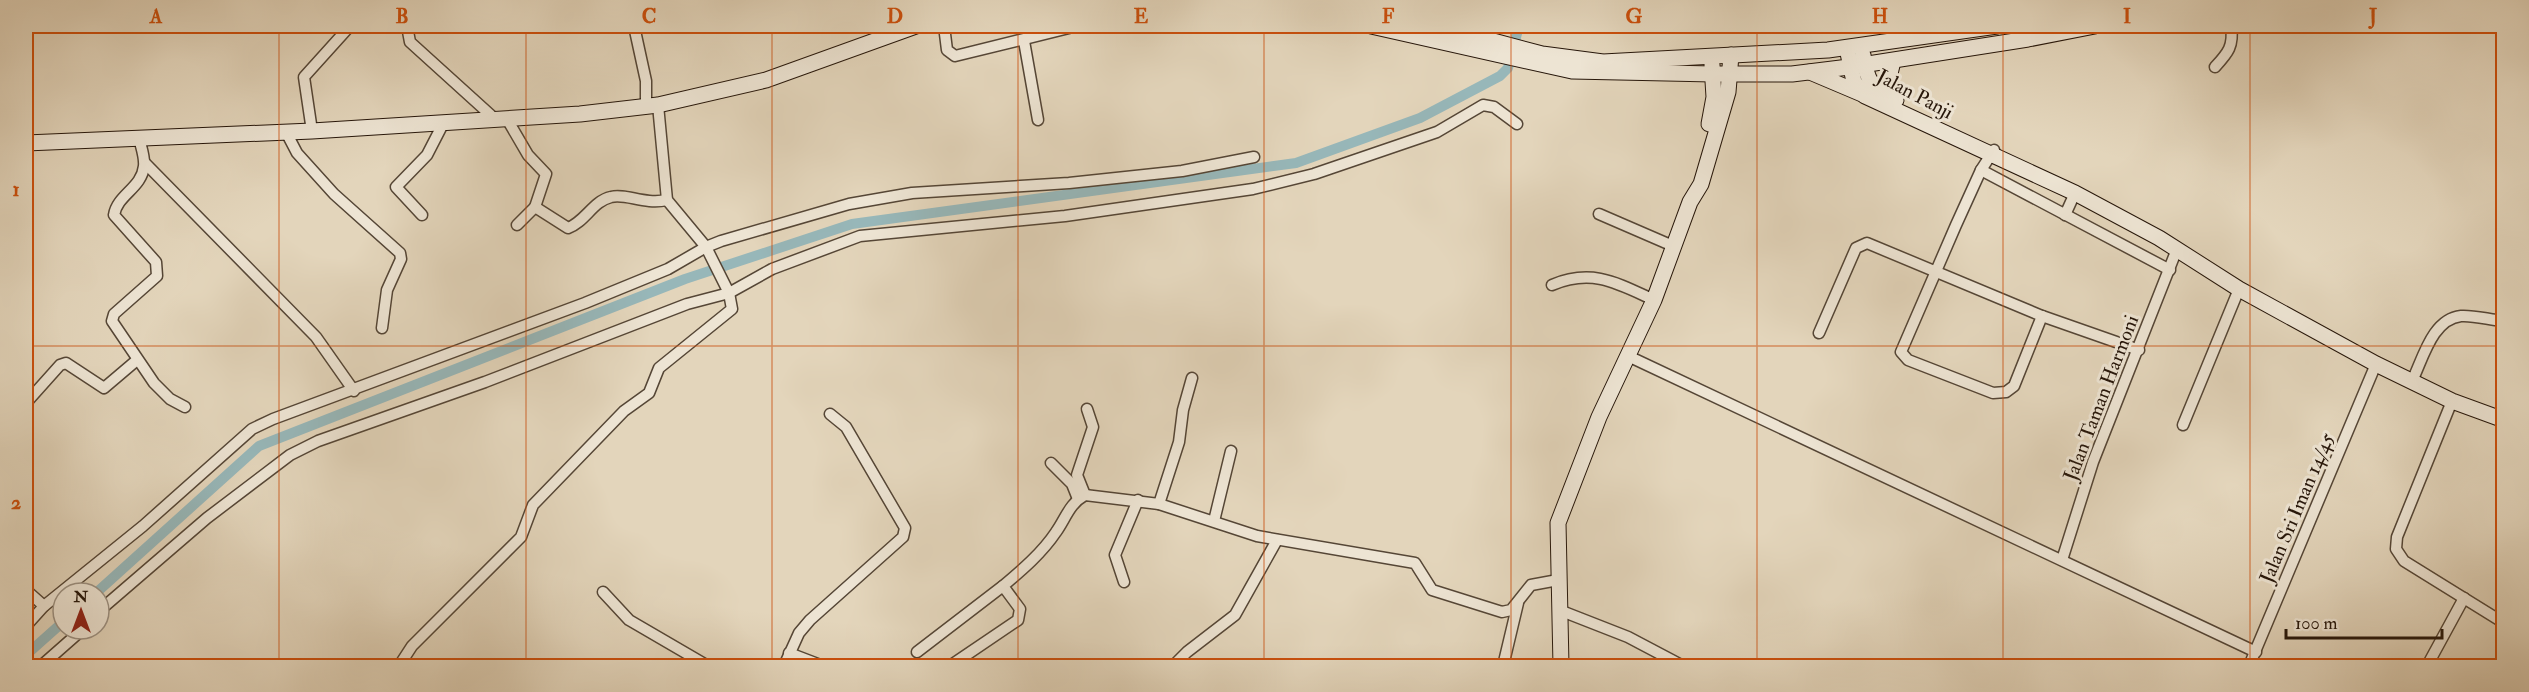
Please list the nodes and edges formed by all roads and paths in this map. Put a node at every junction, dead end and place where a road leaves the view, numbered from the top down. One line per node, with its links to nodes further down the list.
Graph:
1 (350, 26): 32 (street)
2 (407, 26): 28 (street)
3 (634, 26): 27 (street)
4 (916, 26): 27 (main road)
5 (944, 26): 13 (street)
6 (1371, 26): 14 (main road)
7 (1437, 26): 14 (main road)
8 (1997, 26): 12 (main road)
9 (2095, 26): 19 (main road)
10 (2231, 26): 21 (street)
11 (1073, 27): 13 (street)
12 (1965, 28): 15 (main road)
13 (1024, 41): 29 (street)
14 (1487, 46): 18 (main road)
15 (1854, 47): 16 (main road); 20 (main road)
16 (1731, 55): 17 (main road); 24 (main road)
17 (1712, 57): 18 (main road); 23 (main road)
18 (1535, 60): 23 (main road)
19 (1893, 61): 20 (main road); 25 (main road)
20 (1857, 66): 22 (main road); 25 (main road); 26 (main road, Jalan Panji)
21 (2215, 67)
22 (1810, 72): 24 (main road); 26 (main road)
23 (1713, 74): 24 (main road); 44 (main road)
24 (1729, 74): 44 (main road)
25 (1886, 95): 36 (main road)
26 (1865, 96): 36 (main road, Jalan Panji)
27 (652, 106): 28 (main road); 43 (street)
28 (501, 119): 30 (main road); 45 (street)
29 (1038, 120)
30 (444, 122): 32 (main road); 47 (street)
31 (1517, 124): 56 (street)
32 (312, 131): 33 (main road)
33 (286, 132): 34 (main road); 61 (street)
34 (139, 138): 35 (main road); 38 (street)
35 (26, 143)
36 (1992, 153): 39 (street); 40 (main road)
37 (1254, 158): 52 (street)
38 (144, 163): 65 (street); 69 (street)
39 (1981, 170): 42 (street); 54 (street)
40 (2043, 177): 41 (main road); 42 (street)
41 (2075, 193): 48 (street); 51 (main road)
42 (2031, 197): 48 (street)
43 (668, 200): 45 (street); 52 (street)
44 (1690, 202): 50 (main road)
45 (536, 207): 49 (street)
46 (1599, 214): 50 (street)
47 (422, 215)
48 (2066, 215): 53 (street)
49 (517, 225)
50 (1673, 246): 58 (main road)
51 (2177, 249): 53 (street, Jalan Taman Harmoni); 57 (main road)
52 (708, 251): 56 (street); 69 (street)
53 (2170, 270): 63 (street, Jalan Taman Harmoni)
54 (1936, 272): 59 (street); 59 (street); 62 (street)
55 (1552, 285): 58 (street)
56 (727, 288): 92 (street); 102 (street)
57 (2239, 289): 66 (main road); 76 (street)
58 (1654, 300): 64 (main road)
59 (2042, 316): 63 (street)
60 (2504, 321): 68 (street)
61 (382, 328)
62 (1819, 333)
63 (2139, 350): 84 (street, Jalan Taman Harmoni)
64 (1628, 356): 84 (street); 85 (main road)
65 (137, 360): 71 (street); 72 (street)
66 (2376, 364): 68 (main road); 99 (street, Jalan Sri Iman 14/45)
67 (1192, 378): 81 (street)
68 (2412, 381): 70 (main road)
69 (354, 391): 93 (street)
70 (2452, 400): 75 (main road); 90 (street)
71 (26, 403)
72 (185, 407)
73 (1087, 409): 79 (street)
74 (830, 414): 100 (street)
75 (2504, 420)
76 (2183, 425)
77 (1231, 451): 82 (street)
78 (1051, 463): 79 (street)
79 (1081, 497): 80 (street); 87 (street)
80 (1138, 500): 81 (street); 86 (street)
81 (1159, 504): 82 (street)
82 (1214, 521): 83 (street)
83 (1276, 540): 91 (street); 107 (street)
84 (2062, 560): 99 (street)
85 (1558, 580): 91 (street); 94 (main road)
86 (1124, 582)
87 (1003, 586): 98 (street); 106 (street)
88 (26, 590): 93 (street)
89 (603, 592): 103 (street)
90 (2464, 598): 95 (street); 112 (street)
91 (1519, 600): 108 (street)
92 (111, 601)
93 (44, 606): 96 (street)
94 (1559, 609): 109 (main road); 110 (street)
95 (2504, 623)
96 (26, 626)
97 (69, 641): 101 (street)
98 (917, 652)
99 (2256, 652): 111 (street, Jalan Sri Iman 14/45)
100 (789, 653): 104 (street); 105 (street)
101 (41, 666)
102 (399, 666)
103 (708, 666)
104 (784, 666)
105 (823, 666)
106 (950, 666)
107 (1173, 666)
108 (1503, 666)
109 (1561, 666)
110 (1683, 666)
111 (2249, 666)
112 (2427, 666)

